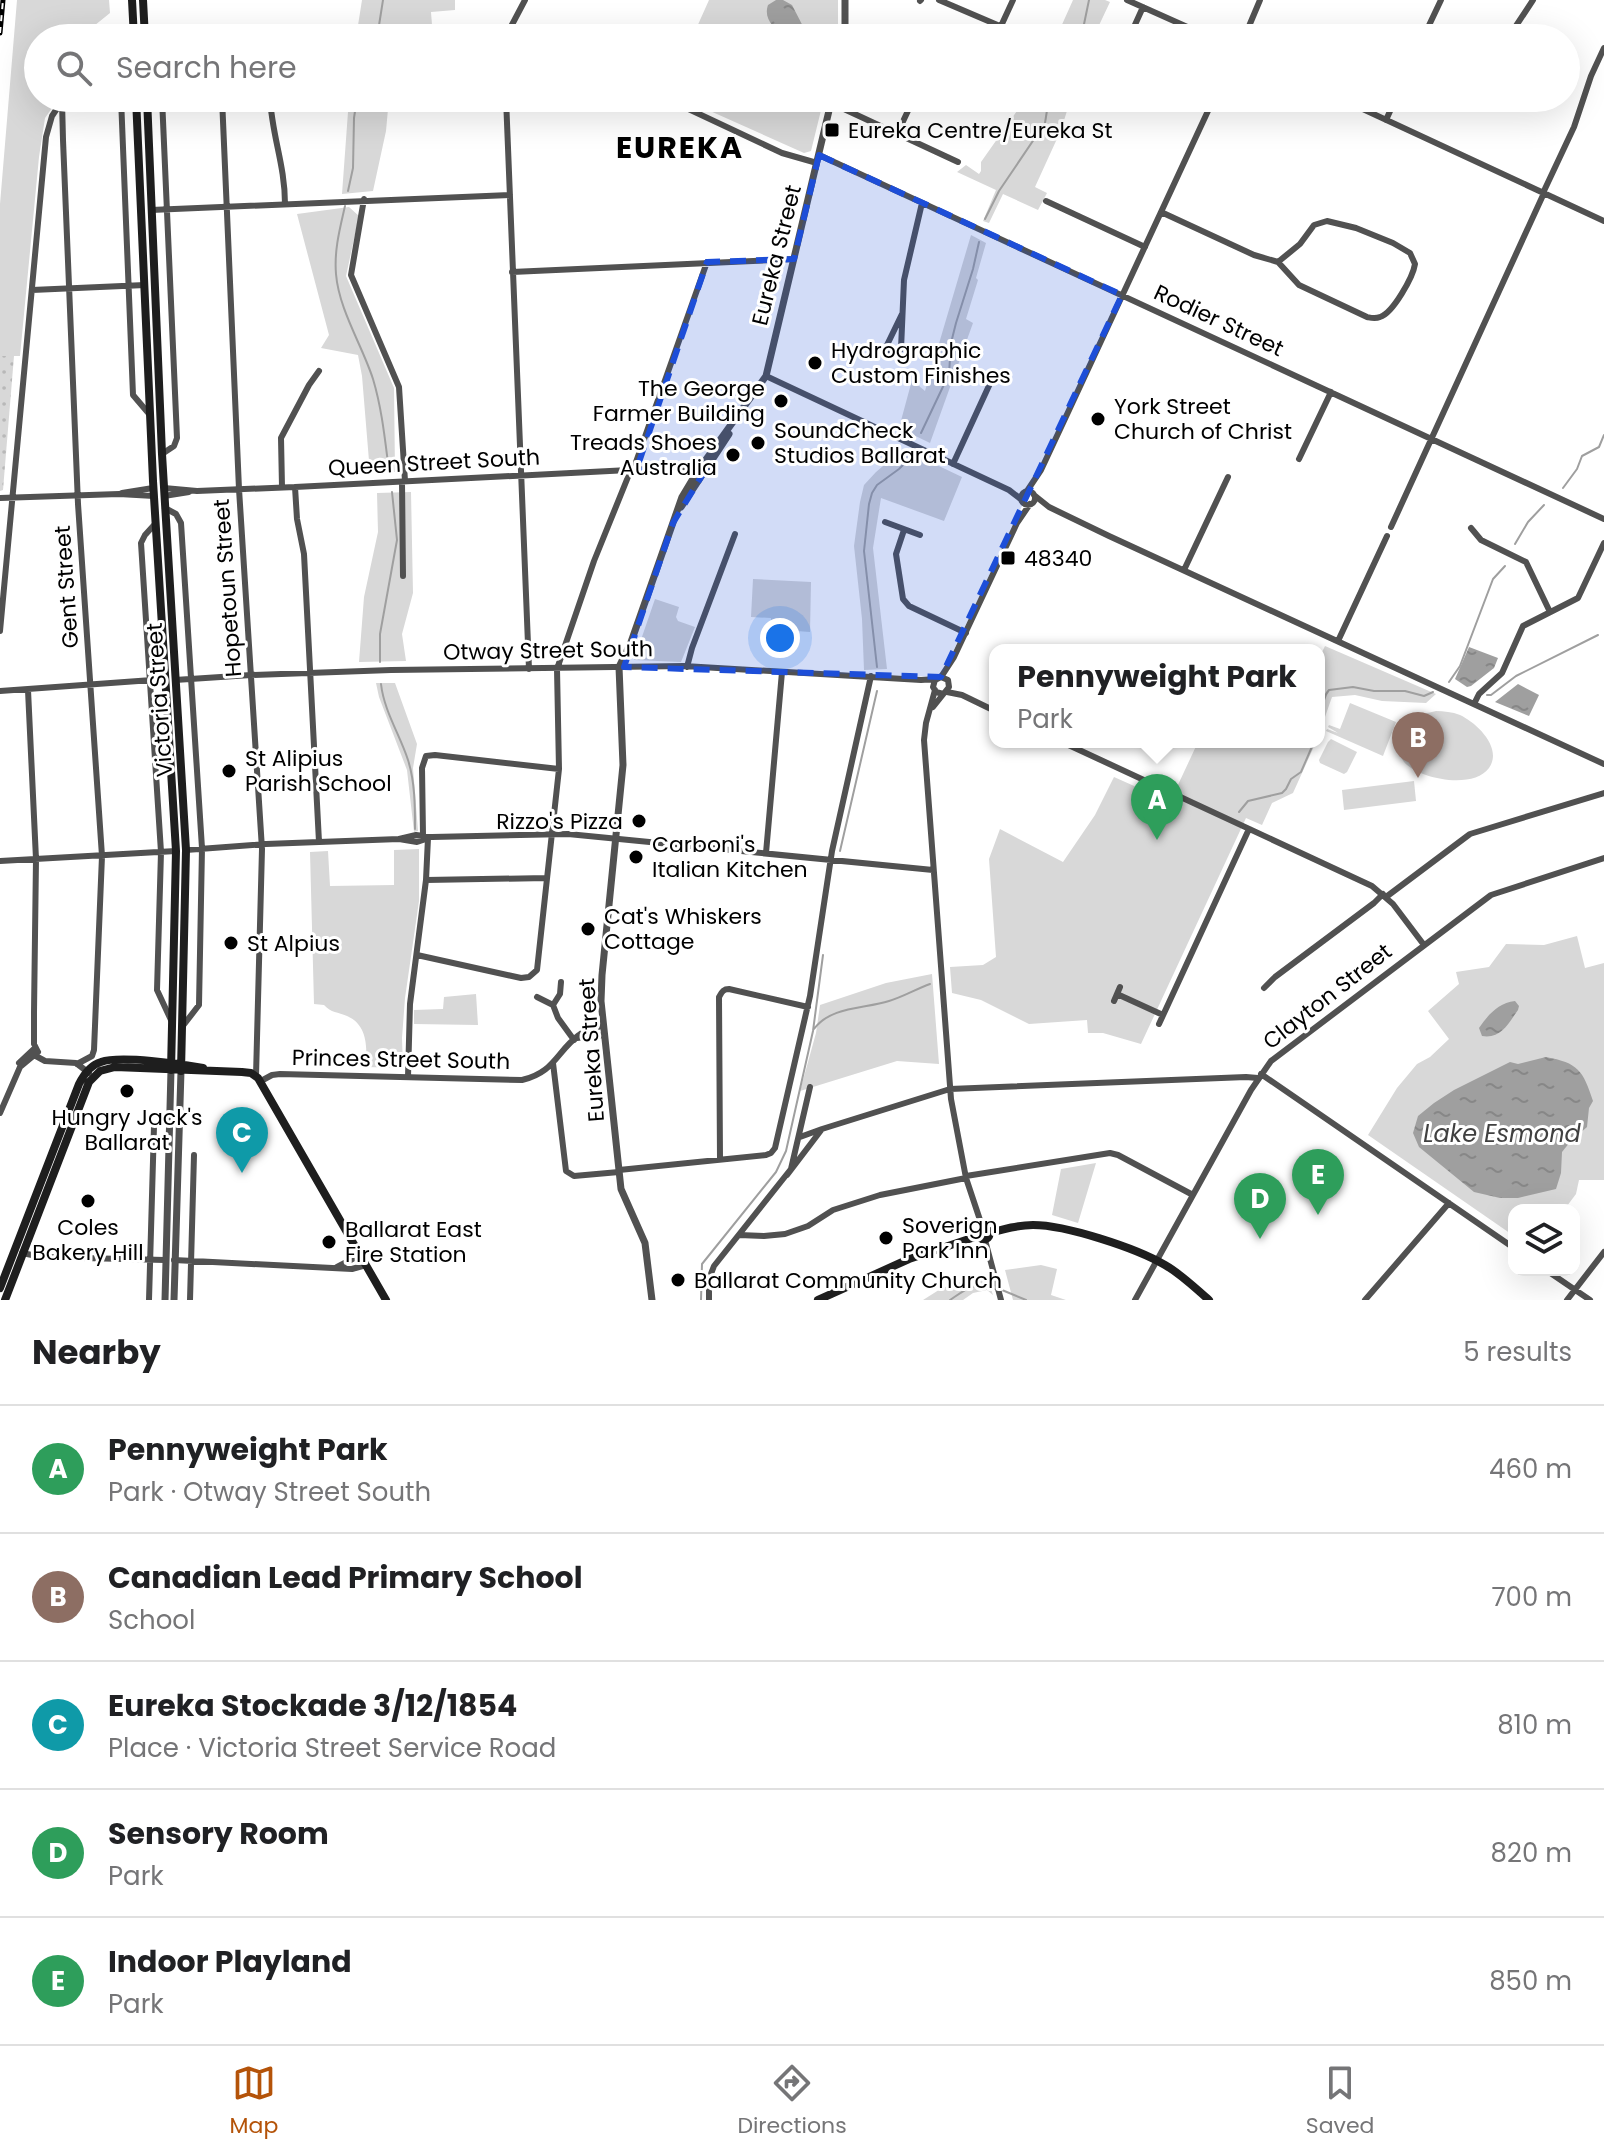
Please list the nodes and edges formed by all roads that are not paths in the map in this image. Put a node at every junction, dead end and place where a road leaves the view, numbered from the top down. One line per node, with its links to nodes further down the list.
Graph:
1 (132, 0): 14 (main road)
2 (143, 0): 15 (main road)
3 (525, 0): 16 (street)
4 (845, 0): 17 (street)
5 (939, 0): 18 (street)
6 (1013, 0): 19 (street)
7 (1127, 0): 12 (street)
8 (1148, 0): 12 (street)
9 (1260, 0): 13 (street)
10 (1441, 0): 24 (street)
11 (1533, 0): 25 (street)
12 (1144, 8): 20 (street); 21 (street)
13 (1250, 21): 22 (street); 23 (street)
14 (133, 24)
15 (144, 24)
16 (512, 24)
17 (845, 24)
18 (996, 24)
19 (1002, 24)
20 (1136, 24)
21 (1180, 24)
22 (1248, 24)
23 (1249, 24)
24 (1430, 24)
25 (1517, 24)
26 (1604, 48): 27 (street)
27 (1580, 109)
28 (55, 112): 68 (street)
29 (63, 112): 67 (street, Gent Street)
30 (122, 112): 66 (street)
31 (137, 112): 65 (main road, Victoria Street)
32 (148, 112): 57 (main road, Victoria Street)
33 (163, 112): 56 (street)
34 (223, 112): 55 (street, Hopetoun Street)
35 (271, 112): 54 (street)
36 (507, 112): 50 (street)
37 (695, 112): 47 (street, Rodier Street)
38 (829, 112): 47 (street, Eureka Street)
39 (857, 112): 46 (street)
40 (907, 112): 46 (street)
41 (1207, 112): 58 (street)
42 (1369, 112): 45 (street)
43 (1390, 112): 45 (street)
44 (1579, 112): 49 (street)
45 (1386, 120): 49 (street)
46 (898, 132): 48 (street)
47 (818, 159): 53 (street, Rodier Street); 61 (street, Eureka Street)
48 (958, 162)
49 (1544, 193): 59 (street); 76 (street)
50 (510, 195): 51 (street); 64 (street)
51 (364, 199): 54 (street); 84 (street)
52 (1046, 201): 60 (street)
53 (922, 203): 69 (street, Rodier Street); 70 (street)
54 (285, 204): 55 (street)
55 (227, 207): 56 (street); 87 (street, Hopetoun Street)
56 (168, 209): 57 (street); 77 (street)
57 (151, 210): 77 (main road, Victoria Street)
58 (1161, 212): 60 (street); 63 (street)
59 (1604, 221)
60 (1145, 247): 69 (street)
61 (794, 259): 62 (street); 72 (street, Eureka Street)
62 (707, 262): 64 (street); 80 (street)
63 (1278, 262): 63 (street)
64 (512, 272): 82 (street)
65 (145, 285): 66 (street); 75 (main road, Victoria Street)
66 (129, 286): 67 (street); 75 (street)
67 (69, 289): 68 (street); 92 (street, Gent Street)
68 (32, 290): 94 (street)
69 (1122, 295): 74 (street, Rodier Street); 91 (street)
70 (902, 314): 70 (street)
71 (319, 371): 85 (street)
72 (766, 376): 79 (street); 81 (street, Eureka Street)
73 (993, 377): 79 (street)
74 (1331, 392): 76 (street, Rodier Street); 78 (street)
75 (150, 415): 89 (main road, Victoria Street)
76 (1431, 438): 99 (street, Rodier Street); 103 (street)
77 (162, 454): 90 (main road, Victoria Street)
78 (1299, 459)
79 (953, 464): 88 (street)
80 (633, 471): 81 (street, Queen Street South); 82 (street, Queen Street South); 120 (street)
81 (697, 475): 117 (street, Eureka Street)
82 (522, 476): 84 (street, Queen Street South); 119 (street)
83 (1228, 477): 110 (street)
84 (403, 482): 86 (street, Queen Street South); 111 (street)
85 (282, 487): 86 (street, Queen Street South); 87 (street, Queen Street South)
86 (295, 487): 122 (street)
87 (239, 489): 90 (street, Queen Street South); 123 (street, Hopetoun Street)
88 (1009, 490): 91 (street); 95 (street)
89 (154, 492): 90 (main road, Queen Street South); 92 (street); 102 (main road, Victoria Street)
90 (164, 492): 98 (main road, Victoria Street)
91 (1030, 493): 95 (street); 96 (street); 97 (street)
92 (78, 495): 94 (street); 130 (street, Gent Street)
93 (0, 498): 94 (street)
94 (12, 498): 113 (street)
95 (1022, 500): 96 (street); 101 (street)
96 (1030, 504): 97 (street); 101 (street)
97 (1049, 507): 110 (street)
98 (165, 508): 125 (street); 128 (main road, Victoria Street)
99 (1604, 519)
100 (885, 522): 105 (street)
101 (1017, 523): 114 (street)
102 (155, 524): 127 (street); 128 (main road, Victoria Street)
103 (1391, 527)
104 (1471, 528): 112 (street)
105 (904, 530): 107 (street); 114 (street)
106 (735, 534): 118 (street)
107 (920, 535)
108 (1387, 536): 115 (street)
109 (1604, 543): 112 (street)
110 (1184, 570): 115 (street)
111 (403, 576)
112 (1550, 612): 135 (street)
113 (0, 631)
114 (966, 633): 116 (street)
115 (1338, 641): 135 (street)
116 (954, 657): 126 (street); 132 (street)
117 (622, 667): 118 (street, Otway Street South); 120 (street, Otway Street South); 145 (street, Eureka Street)
118 (687, 667): 121 (street, Otway Street South)
119 (529, 669): 120 (street, Otway Street South); 122 (street, Otway Street South)
120 (557, 669): 140 (street)
121 (782, 672): 124 (street, Otway Street South); 151 (street)
122 (310, 673): 123 (street, Otway Street South); 146 (street)
123 (251, 675): 125 (street, Otway Street South); 147 (street, Hopetoun Street)
124 (871, 676): 129 (street, Otway Street South); 155 (street)
125 (192, 678): 128 (street, Otway Street South); 148 (street)
126 (939, 678): 129 (street, Otway Street South); 131 (street); 132 (street)
127 (150, 680): 128 (street, Otway Street South); 130 (street, Otway Street South); 150 (street)
128 (170, 680): 149 (main road, Victoria Street)
129 (921, 680): 131 (street, Otway Street South)
130 (90, 684): 133 (street, Otway Street South); 152 (street, Gent Street)
131 (934, 688): 132 (street, Otway Street South); 137 (street)
132 (947, 688): 136 (street); 137 (street)
133 (28, 690): 134 (street, Otway Street South); 154 (street)
134 (0, 691)
135 (1474, 704): 139 (street)
136 (989, 708)
137 (930, 709): 157 (street)
138 (1084, 748): 142 (street)
139 (1604, 764)
140 (559, 769): 143 (street); 144 (street)
141 (1604, 793): 160 (street)
142 (1249, 829): 160 (street); 169 (street)
143 (551, 833): 144 (street); 145 (street); 158 (street)
144 (428, 837): 146 (street); 159 (street)
145 (616, 838): 151 (street); 172 (street, Eureka Street)
146 (319, 842): 147 (street)
147 (261, 844): 148 (street); 184 (street, Hopetoun Street)
148 (202, 848): 149 (street); 173 (street)
149 (181, 850): 150 (street); 170 (main road, Victoria Street); 173 (main road, Victoria Street)
150 (161, 852): 152 (street); 170 (street)
151 (766, 853): 155 (street)
152 (102, 856): 154 (street); 178 (street, Gent Street)
153 (1604, 858): 161 (street, Clayton Street)
154 (36, 859): 156 (street); 176 (street)
155 (831, 860): 157 (street); 168 (street)
156 (1, 861)
157 (933, 870): 186 (street)
158 (547, 878): 159 (street); 162 (street)
159 (426, 880): 162 (street)
160 (1384, 895): 161 (street); 164 (street)
161 (1424, 945): 182 (street, Clayton Street)
162 (417, 955): 183 (street)
163 (561, 982): 167 (street)
164 (1264, 988)
165 (1117, 994): 169 (street)
166 (537, 997): 167 (street)
167 (553, 1005): 175 (street)
168 (808, 1007): 192 (street); 192 (street)
169 (1163, 1015): 171 (street)
170 (172, 1023): 179 (main road, Victoria Street)
171 (1159, 1024)
172 (603, 1025): 174 (street, Eureka Street); 175 (street, Princes Street South)
173 (182, 1027): 180 (main road, Victoria Street)
174 (605, 1035): 175 (street); 193 (street, Eureka Street)
175 (574, 1040): 177 (street, Princes Street South)
176 (35, 1051): 178 (street); 187 (street)
177 (553, 1063): 183 (street, Princes Street South); 193 (street)
178 (77, 1064): 181 (street)
179 (171, 1066): 180 (main road, Princes Street South); 181 (main road, Princes Street South); 205 (street, Victoria Street)
180 (181, 1067): 184 (main road, Princes Street South); 205 (street, Victoria Street)
181 (90, 1074): 202 (main road); 211 (main road)
182 (1259, 1076): 186 (street); 196 (street, Clayton Street); 197 (street)
183 (408, 1077): 184 (street, Princes Street South)
184 (258, 1078): 203 (main road)
185 (810, 1087): 190 (street)
186 (950, 1089): 189 (street); 195 (street)
187 (0, 1113)
188 (154, 1126): 204 (street)
189 (822, 1129): 190 (street); 194 (street)
190 (800, 1137): 194 (street)
191 (194, 1155): 206 (street)
192 (720, 1159): 193 (street)
193 (619, 1171): 220 (street, Eureka Street)
194 (787, 1175): 199 (street)
195 (966, 1177): 196 (street); 198 (street); 199 (street)
196 (1193, 1195): 207 (street, Clayton Street)
197 (1449, 1203): 200 (street); 225 (street)
198 (984, 1234): 207 (main road); 213 (street); 222 (main road)
199 (739, 1235): 221 (street)
200 (1508, 1244)
201 (1604, 1252): 212 (street)
202 (22, 1253): 204 (street); 214 (main road)
203 (360, 1255): 208 (main road); 209 (street)
204 (150, 1260): 205 (street); 215 (street)
205 (170, 1260): 206 (street); 216 (street, Victoria Street); 217 (street, Victoria Street)
206 (191, 1260): 209 (street); 218 (street)
207 (1157, 1260): 223 (street, Clayton Street); 224 (main road)
208 (366, 1265): 209 (street); 219 (main road)
209 (337, 1267)
210 (1555, 1276): 212 (street)
211 (0, 1288)
212 (1574, 1289): 226 (street); 227 (street)
213 (1001, 1297)
214 (5, 1300)
215 (149, 1300)
216 (165, 1300)
217 (174, 1300)
218 (190, 1300)
219 (386, 1300)
220 (652, 1300)
221 (709, 1300)
222 (818, 1300)
223 (1135, 1300)
224 (1209, 1300)
225 (1365, 1300)
226 (1567, 1300)
227 (1590, 1300)

